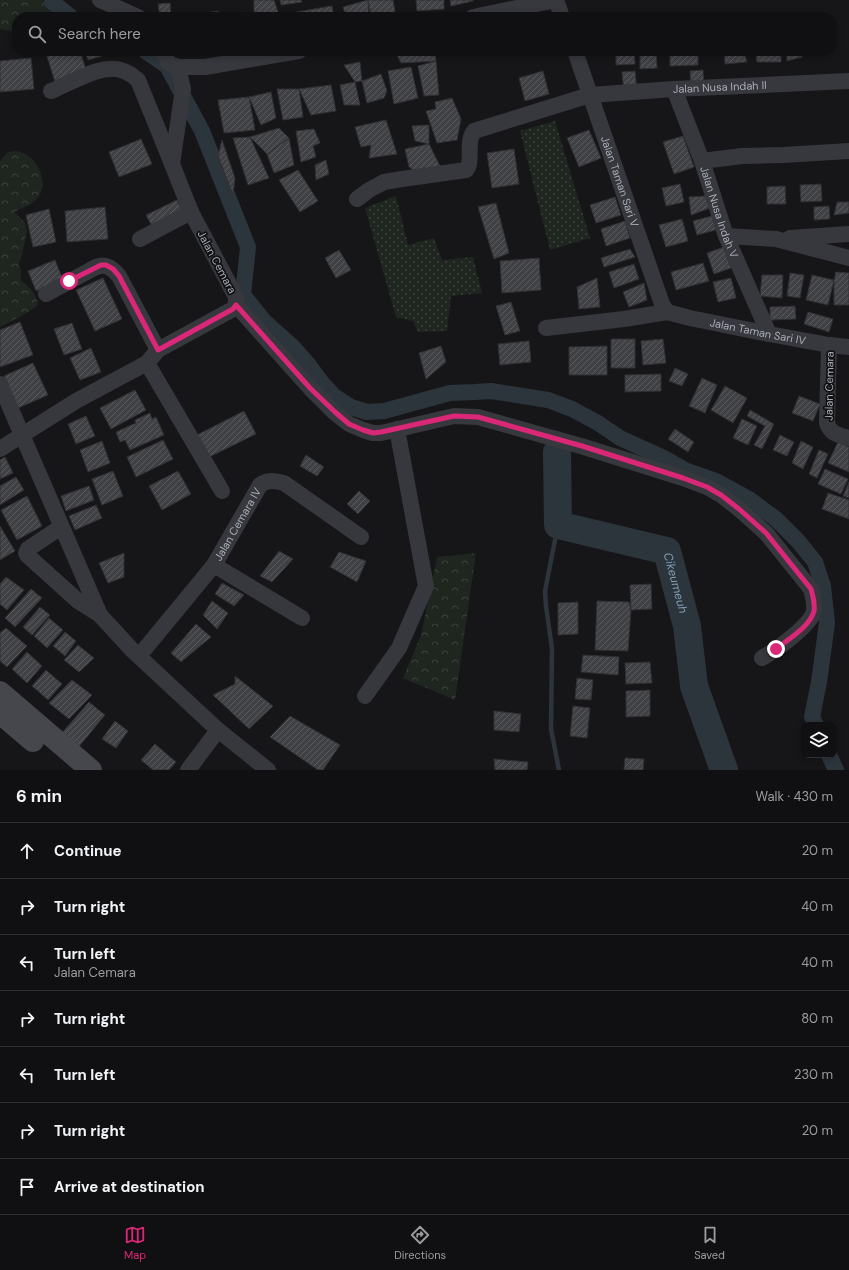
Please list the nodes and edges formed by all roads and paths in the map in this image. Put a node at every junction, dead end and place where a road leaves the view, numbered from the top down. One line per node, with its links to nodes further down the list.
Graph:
1 (100, 0): 3 (street)
2 (556, 0): 4 (street); 5 (street)
3 (127, 12)
4 (497, 12)
5 (560, 12)
6 (165, 56): 9 (street)
7 (270, 56): 9 (street)
8 (576, 56): 13 (street, Jalan Taman Sari V)
9 (178, 67): 16 (street)
10 (849, 81): 11 (street, Jalan Nusa Indah II)
11 (674, 89): 13 (street, Jalan Nusa Indah II); 15 (street, Jalan Nusa Indah V)
12 (51, 91): 16 (street, Jalan Cemara)
13 (590, 95): 17 (street, Jalan Nusa Indah II); 26 (street, Jalan Taman Sari V)
14 (849, 151): 15 (street)
15 (702, 161): 20 (street, Jalan Nusa Indah V)
16 (172, 164): 18 (street, Jalan Cemara)
17 (357, 199)
18 (191, 212): 21 (street); 25 (street, Jalan Cemara)
19 (849, 234): 22 (street)
20 (726, 236): 22 (street); 28 (street, Jalan Nusa Indah V)
21 (140, 239)
22 (776, 239): 23 (street)
23 (849, 258)
24 (46, 294): 31 (street)
25 (236, 305): 31 (street, Jalan Cemara); 34 (street)
26 (667, 312): 27 (street); 28 (street, Jalan Taman Sari IV)
27 (546, 328)
28 (769, 334): 29 (street, Jalan Taman Sari IV)
29 (830, 345): 30 (street, Jalan Taman Sari IV); 36 (street, Jalan Cemara)
30 (849, 347)
31 (158, 350): 32 (street, Jalan Cemara)
32 (147, 363): 35 (street, Jalan Cemara); 38 (street)
33 (0, 384): 35 (street)
34 (397, 429): 45 (street); 47 (street)
35 (22, 436): 37 (street, Jalan Cemara); 39 (street)
36 (849, 438)
37 (0, 449)
38 (222, 491)
39 (61, 527): 42 (street); 42 (street)
40 (361, 537): 41 (street, Jalan Cemara IV)
41 (214, 565): 43 (street); 44 (street, Jalan Cemara IV)
42 (100, 615): 44 (street)
43 (302, 618)
44 (139, 656): 49 (street)
45 (762, 658)
46 (0, 692): 50 (street)
47 (365, 696)
48 (0, 713): 50 (street)
49 (218, 730): 52 (street); 53 (street)
50 (67, 762): 51 (street)
51 (91, 770)
52 (188, 770)
53 (268, 770)

